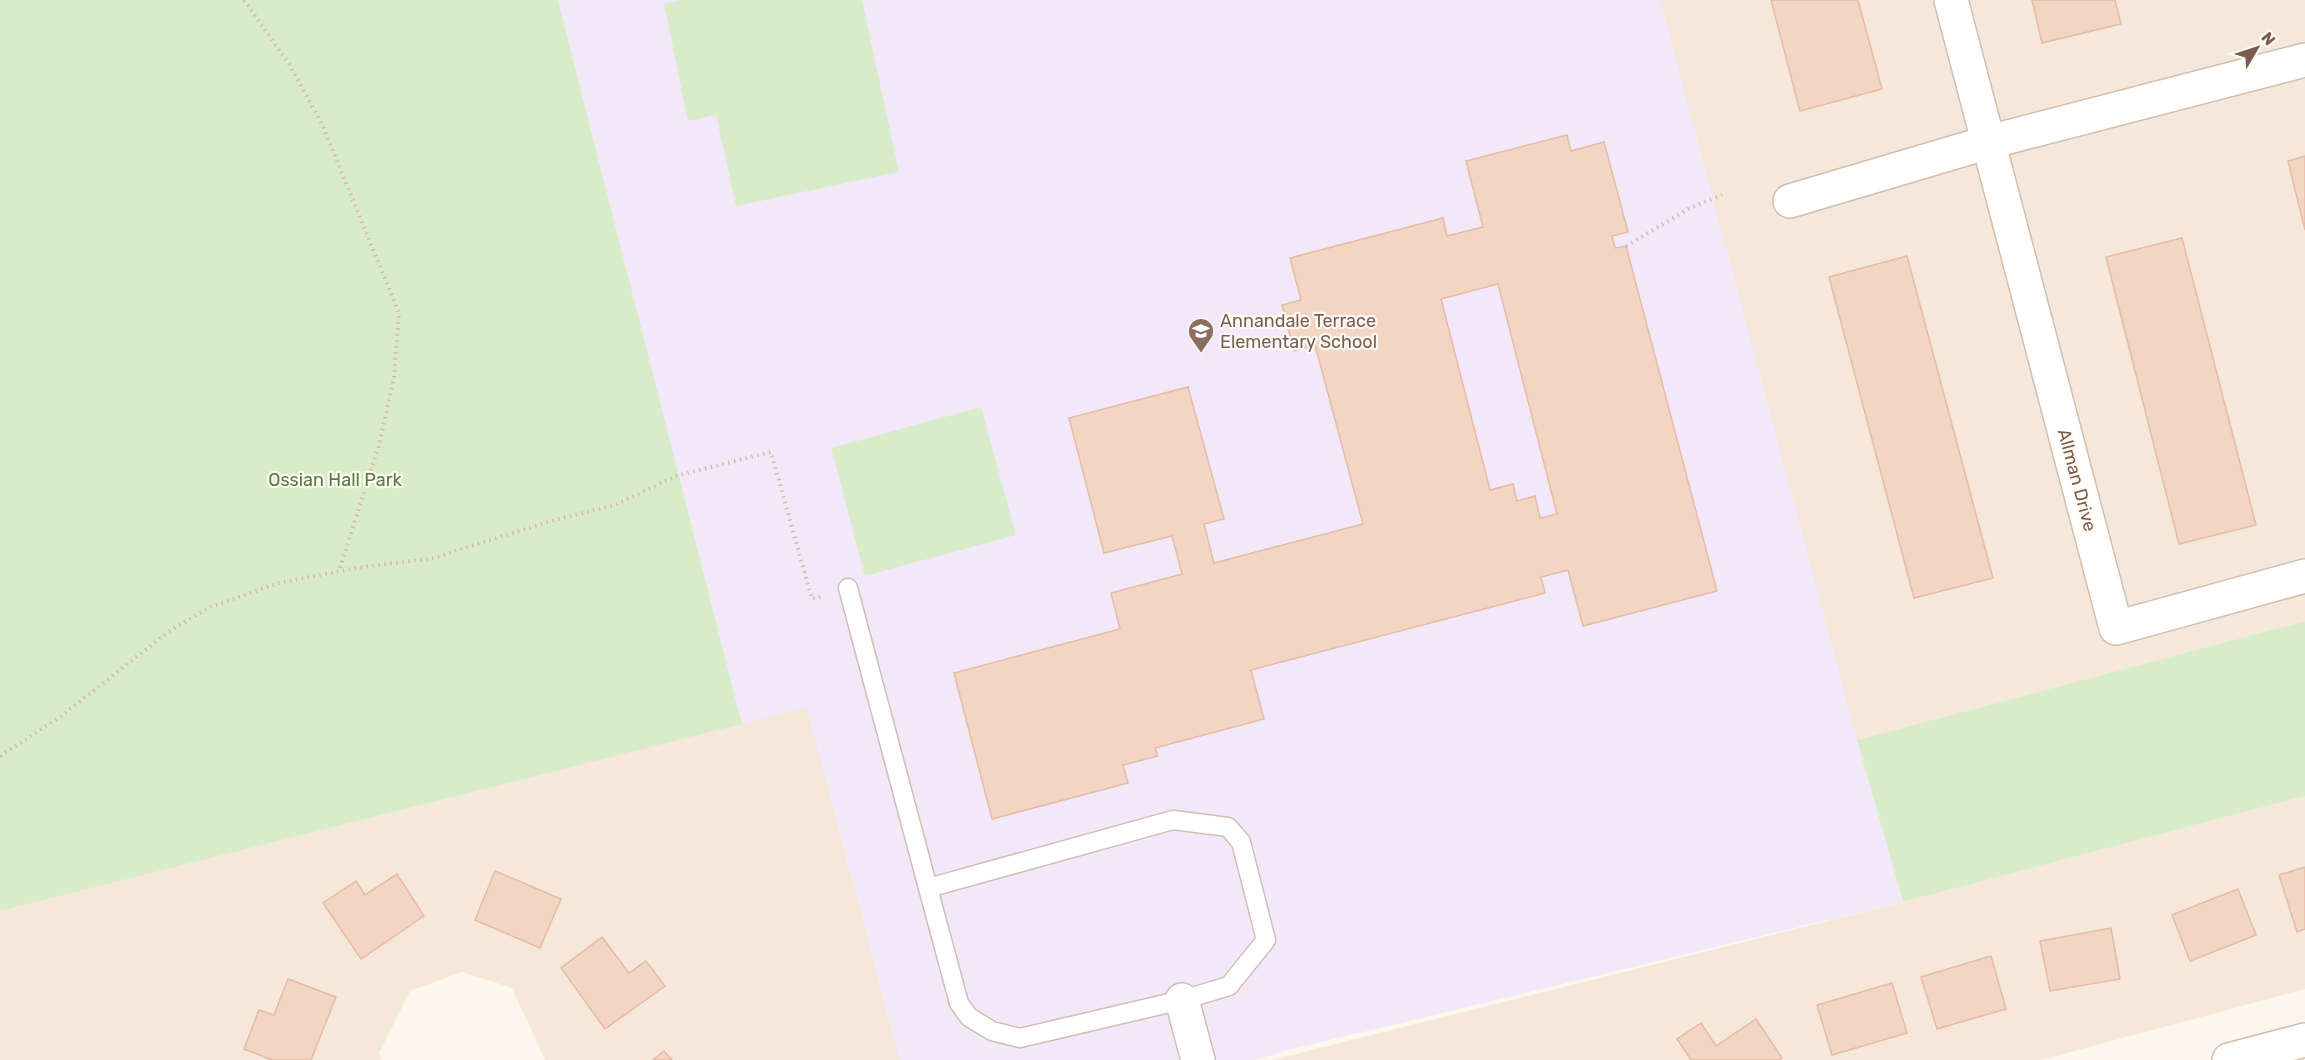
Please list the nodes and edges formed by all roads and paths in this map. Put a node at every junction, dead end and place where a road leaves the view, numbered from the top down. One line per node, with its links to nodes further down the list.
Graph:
1 (244, 0): 8 (path)
2 (1951, 0): 4 (street, Allman Drive)
3 (2305, 60): 4 (street)
4 (1989, 142): 6 (street); 9 (street, Allman Drive)
5 (1722, 195): 7 (path)
6 (1790, 201)
7 (1626, 246)
8 (339, 572): 10 (path); 11 (path)
9 (2305, 576)
10 (848, 588): 12 (lane)
11 (0, 756)
12 (928, 888): 13 (lane); 13 (lane)
13 (1182, 1000): 15 (street)
14 (2305, 1040): 16 (street)
15 (1198, 1060)
16 (2229, 1060)

